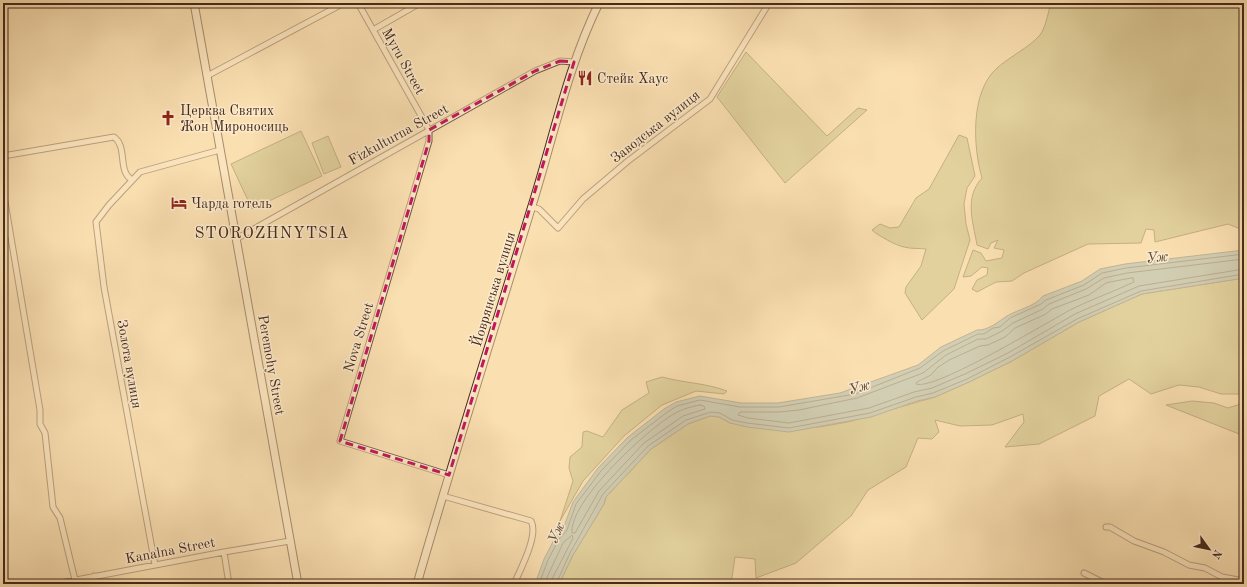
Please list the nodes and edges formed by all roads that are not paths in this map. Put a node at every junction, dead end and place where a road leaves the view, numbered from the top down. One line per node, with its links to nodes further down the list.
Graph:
1 (194, 3): 9 (street, Peremohy Street)
2 (344, 3): 9 (street)
3 (358, 3): 7 (street, Myru Street)
4 (420, 3): 7 (street)
5 (599, 3): 8 (street, Йоврянська вулиця)
6 (769, 3): 15 (street, Заводська вулиця)
7 (373, 30): 10 (street, Myru Street)
8 (574, 62): 10 (street, Fizkulturna Street); 15 (street, Йоврянська вулиця)
9 (207, 76): 11 (street, Peremohy Street)
10 (429, 130): 16 (street, Fizkulturna Street); 17 (street, Nova Street)
11 (220, 150): 13 (street); 16 (street, Peremohy Street)
12 (3, 156): 13 (street)
13 (132, 180): 22 (street, Золота вулиця)
14 (3, 190): 25 (street)
15 (532, 207): 17 (street, Йоврянська вулиця)
16 (236, 239): 20 (street, Peremohy Street)
17 (449, 475): 18 (street, Йоврянська вулиця)
18 (443, 496): 31 (street, Йоврянська вулиця); 32 (street)
19 (1106, 527): 26 (street)
20 (290, 541): 21 (street, Kanalna Street); 30 (street, Peremohy Street)
21 (224, 552): 22 (street, Kanalna Street); 29 (street)
22 (155, 565): 24 (street, Kanalna Street)
23 (1084, 574): 33 (street)
24 (94, 576): 25 (street, Kanalna Street); 28 (street)
25 (75, 580): 27 (street, Kanalna Street)
26 (1244, 581)
27 (55, 584)
28 (96, 584)
29 (230, 584)
30 (298, 584)
31 (417, 584)
32 (514, 584)
33 (1106, 584)

